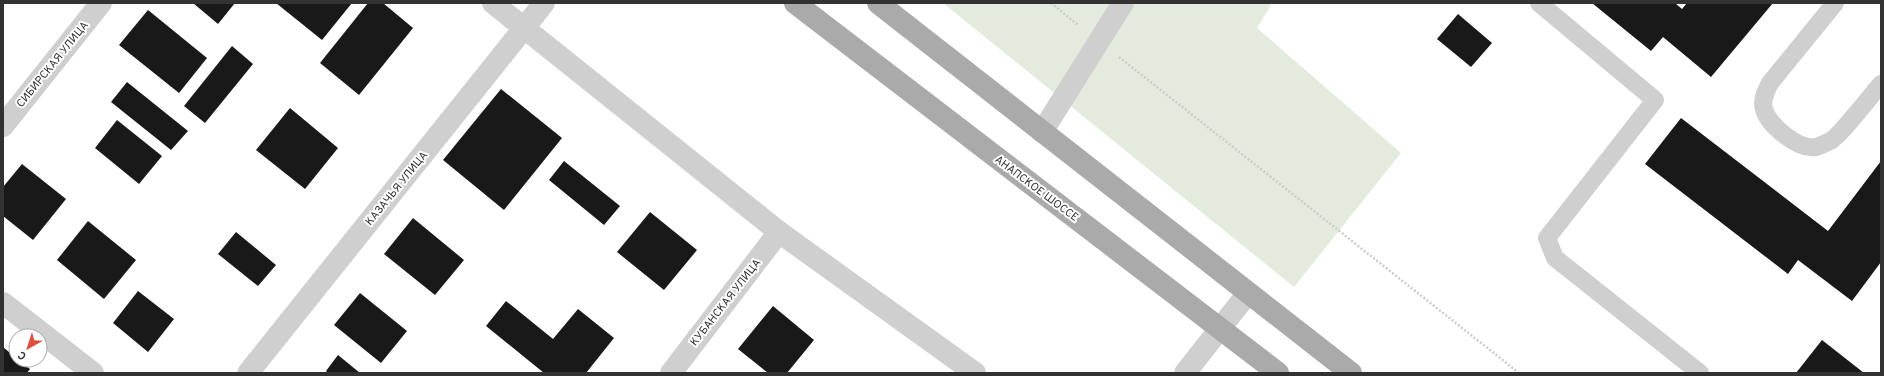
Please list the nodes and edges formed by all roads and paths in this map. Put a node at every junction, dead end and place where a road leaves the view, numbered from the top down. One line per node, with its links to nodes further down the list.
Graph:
1 (101, 3): 13 (street, СИБИРСКАЯ УЛИЦА)
2 (493, 3): 10 (street)
3 (544, 3): 10 (street, КАЗАЧЬЯ УЛИЦА)
4 (796, 3): 18 (main road, АНАПСКОЕ ШОССЕ)
5 (878, 3): 14 (main road)
6 (1051, 3): 11 (path)
7 (1123, 3): 11 (street)
8 (1539, 3): 27 (lane)
9 (1834, 3): 12 (lane)
10 (524, 27): 15 (street); 20 (street, КАЗАЧЬЯ УЛИЦА)
11 (1099, 41): 14 (street); 26 (path)
12 (1881, 84)
13 (3, 126)
14 (1042, 132): 16 (main road)
15 (779, 232): 21 (street, КУБАНСКАЯ УЛИЦА); 22 (street)
16 (1248, 293): 18 (street); 25 (main road)
17 (3, 303): 19 (street)
18 (1221, 328): 23 (street); 24 (main road, АНАПСКОЕ ШОССЕ)
19 (93, 373)
20 (248, 373)
21 (671, 373)
22 (975, 373)
23 (1185, 373)
24 (1278, 373)
25 (1351, 373)
26 (1520, 373)
27 (1700, 373)

